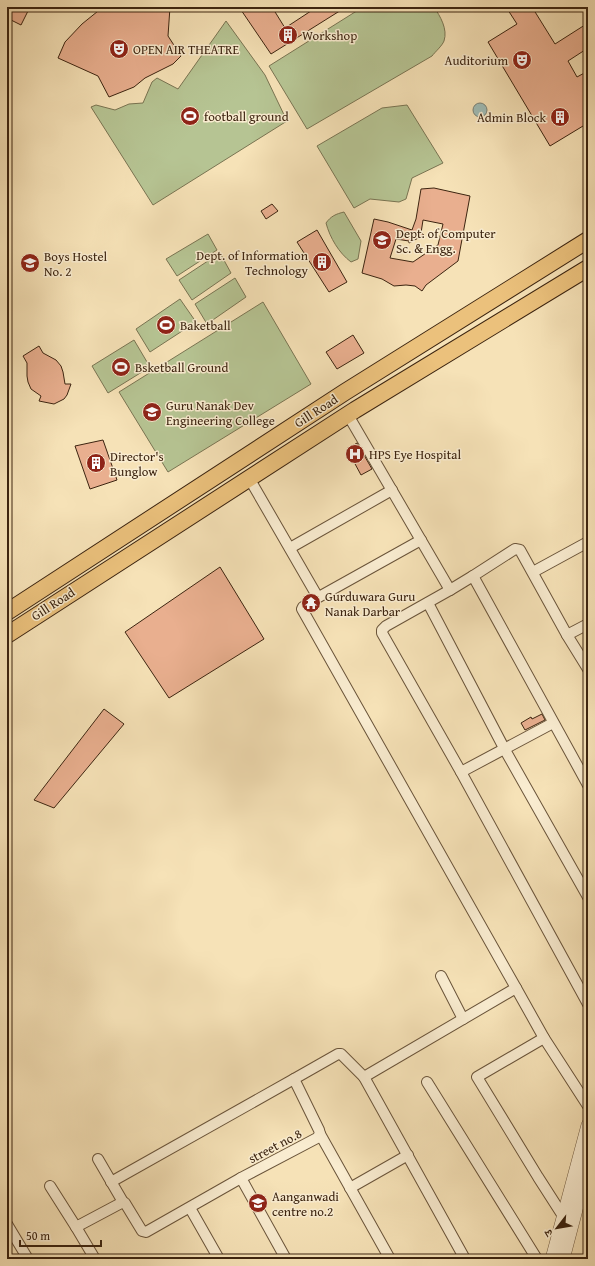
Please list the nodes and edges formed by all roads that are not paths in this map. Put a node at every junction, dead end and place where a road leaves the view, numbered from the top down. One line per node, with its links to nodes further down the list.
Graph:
1 (588, 240): 14 (main road, Gill Road)
2 (588, 268): 3 (main road, Gill Road)
3 (348, 415): 4 (main road, Gill Road); 5 (street)
4 (249, 478): 8 (street); 16 (main road, Gill Road)
5 (392, 490): 6 (street); 8 (street)
6 (421, 540): 11 (street); 12 (street)
7 (588, 542): 9 (street)
8 (290, 548): 12 (street)
9 (533, 572): 10 (street); 17 (street)
10 (473, 576): 11 (street); 19 (street)
11 (450, 590): 13 (street)
12 (318, 598): 25 (street)
13 (428, 603): 20 (street); 21 (street)
14 (7, 612)
15 (588, 624): 17 (street)
16 (7, 635)
17 (567, 635): 18 (street)
18 (588, 669)
19 (553, 723): 20 (street); 22 (street)
20 (505, 750): 21 (street); 23 (street)
21 (461, 772): 26 (street)
22 (588, 785)
23 (588, 897)
24 (441, 976): 27 (street)
25 (516, 988): 27 (street); 28 (street)
26 (588, 1004)
27 (463, 1019): 29 (street)
28 (544, 1038): 32 (street); 44 (street)
29 (364, 1077): 30 (street); 35 (street)
30 (294, 1079): 34 (street, street no.8); 39 (street)
31 (427, 1082): 53 (street)
32 (588, 1106)
33 (588, 1125): 44 (street)
34 (320, 1134): 38 (street, street no.8); 41 (street)
35 (408, 1155): 41 (street); 52 (street)
36 (98, 1159): 39 (street)
37 (588, 1164): 55 (street)
38 (241, 1178): 43 (street); 50 (street, street no.8)
39 (111, 1182): 42 (street)
40 (50, 1186): 46 (street)
41 (350, 1188): 51 (street)
42 (123, 1202): 43 (street); 46 (street)
43 (190, 1208): 49 (street)
44 (563, 1216): 54 (street)
45 (7, 1224): 47 (street)
46 (76, 1227): 48 (street)
47 (28, 1259)
48 (95, 1259)
49 (219, 1259)
50 (286, 1259)
51 (390, 1259)
52 (465, 1259)
53 (537, 1259)
54 (552, 1259)
55 (563, 1259)

